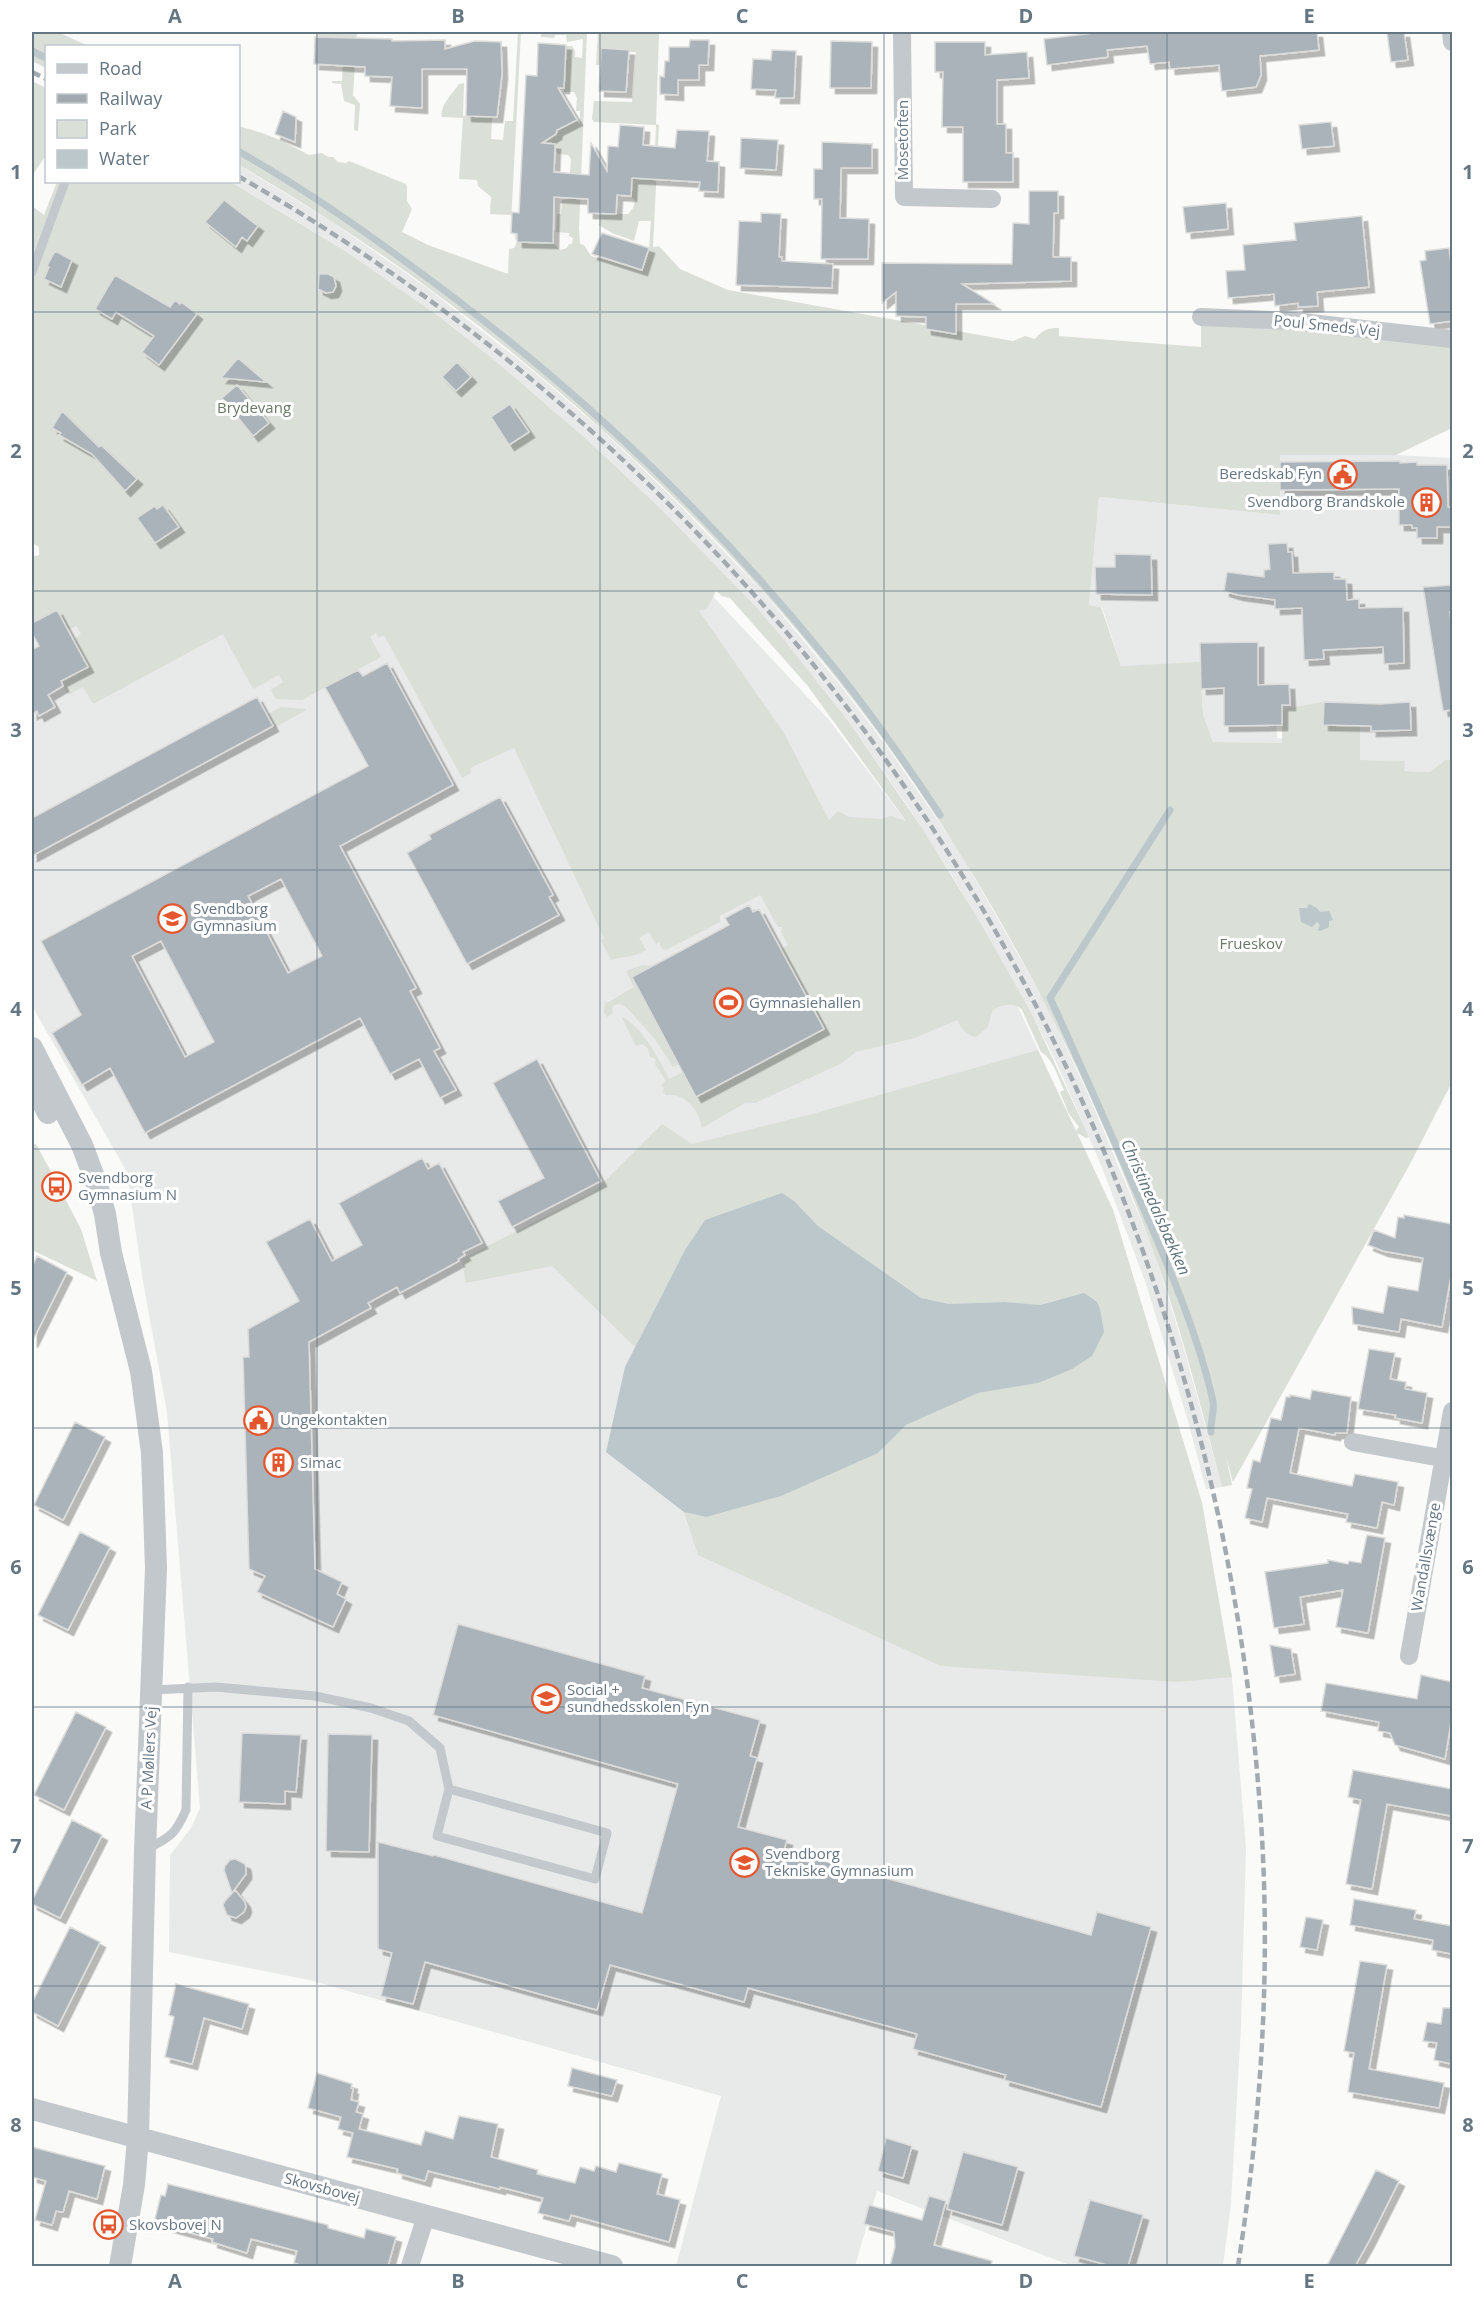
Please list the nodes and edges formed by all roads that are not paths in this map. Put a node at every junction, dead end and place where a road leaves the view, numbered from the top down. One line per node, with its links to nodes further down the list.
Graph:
1 (903, 32): 5 (street, Mosetoften)
2 (1451, 32): 3 (street)
3 (1452, 42)
4 (65, 183): 6 (lane)
5 (992, 199)
6 (32, 272)
7 (1201, 317): 8 (street, Poul Smeds Vej)
8 (1452, 339)
9 (32, 1048): 11 (street, A P Møllers Vej)
10 (32, 1082): 11 (street, A P Møllers Vej)
11 (111, 1253): 17 (street, A P Møllers Vej)
12 (1452, 1411): 14 (street, Wandallsvænge)
13 (1353, 1442): 14 (street)
14 (1448, 1460): 15 (street, Wandallsvænge)
15 (1409, 1656)
16 (188, 1688): 17 (lane); 18 (lane); 19 (lane)
17 (152, 1690): 19 (street, A P Møllers Vej)
18 (449, 1789): 18 (lane)
19 (145, 1850): 21 (street, A P Møllers Vej)
20 (32, 2109): 21 (street, Skovsbovej)
21 (138, 2138): 22 (street, Skovsbovej); 23 (street, A P Møllers Vej)
22 (426, 2216): 24 (street); 25 (street, Skovsbovej)
23 (120, 2266)
24 (410, 2266)
25 (612, 2266)

